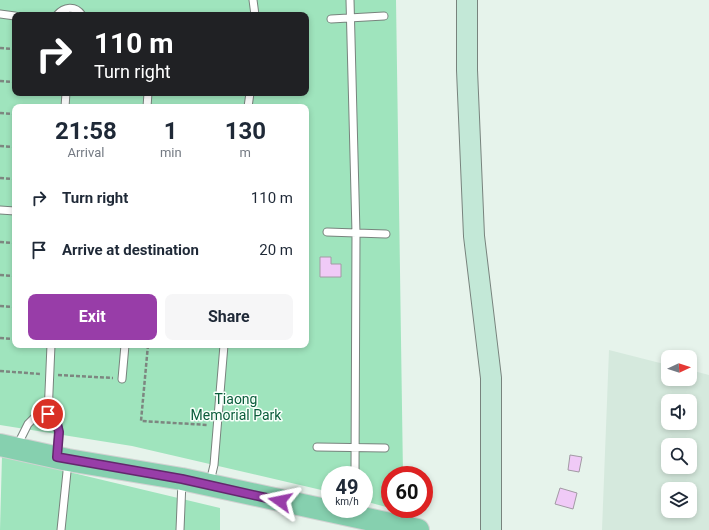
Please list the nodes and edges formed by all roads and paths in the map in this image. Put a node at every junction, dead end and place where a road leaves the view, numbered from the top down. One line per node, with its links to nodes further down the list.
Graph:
1 (68, 0): 5 (lane)
2 (253, 0): 8 (lane)
3 (350, 0): 13 (lane)
4 (467, 0): 57 (street)
5 (68, 8): 6 (lane); 7 (lane)
6 (60, 12)
7 (78, 12)
8 (255, 12)
9 (0, 14): 10 (lane)
10 (12, 16)
11 (384, 16): 13 (lane)
12 (331, 19): 13 (lane)
13 (351, 19): 27 (lane)
14 (0, 48): 15 (path)
15 (12, 49)
16 (0, 81): 17 (path)
17 (12, 82)
18 (0, 113): 19 (path)
19 (12, 114)
20 (0, 146): 21 (path)
21 (12, 146)
22 (0, 178): 23 (path)
23 (12, 179)
24 (0, 210): 25 (lane)
25 (12, 211)
26 (327, 232): 27 (lane)
27 (356, 233): 28 (lane); 46 (lane)
28 (386, 234)
29 (0, 242): 30 (path)
30 (12, 243)
31 (0, 275): 32 (path)
32 (12, 276)
33 (0, 306): 34 (path)
34 (12, 307)
35 (0, 338): 36 (path)
36 (12, 339)
37 (52, 348): 42 (lane)
38 (125, 348): 41 (lane)
39 (148, 348): 43 (path)
40 (224, 348): 43 (lane)
41 (122, 379)
42 (48, 414): 44 (lane); 48 (lane)
43 (217, 426): 51 (lane)
44 (8, 446): 48 (main road)
45 (317, 446): 46 (lane)
46 (354, 448): 47 (lane); 49 (lane)
47 (385, 448)
48 (63, 458): 50 (main road); 54 (lane)
49 (355, 466)
50 (182, 479): 51 (main road); 55 (lane)
51 (209, 486): 52 (main road)
52 (321, 507)
53 (373, 518): 56 (main road)
54 (61, 530)
55 (180, 530)
56 (418, 530)
57 (491, 530)

